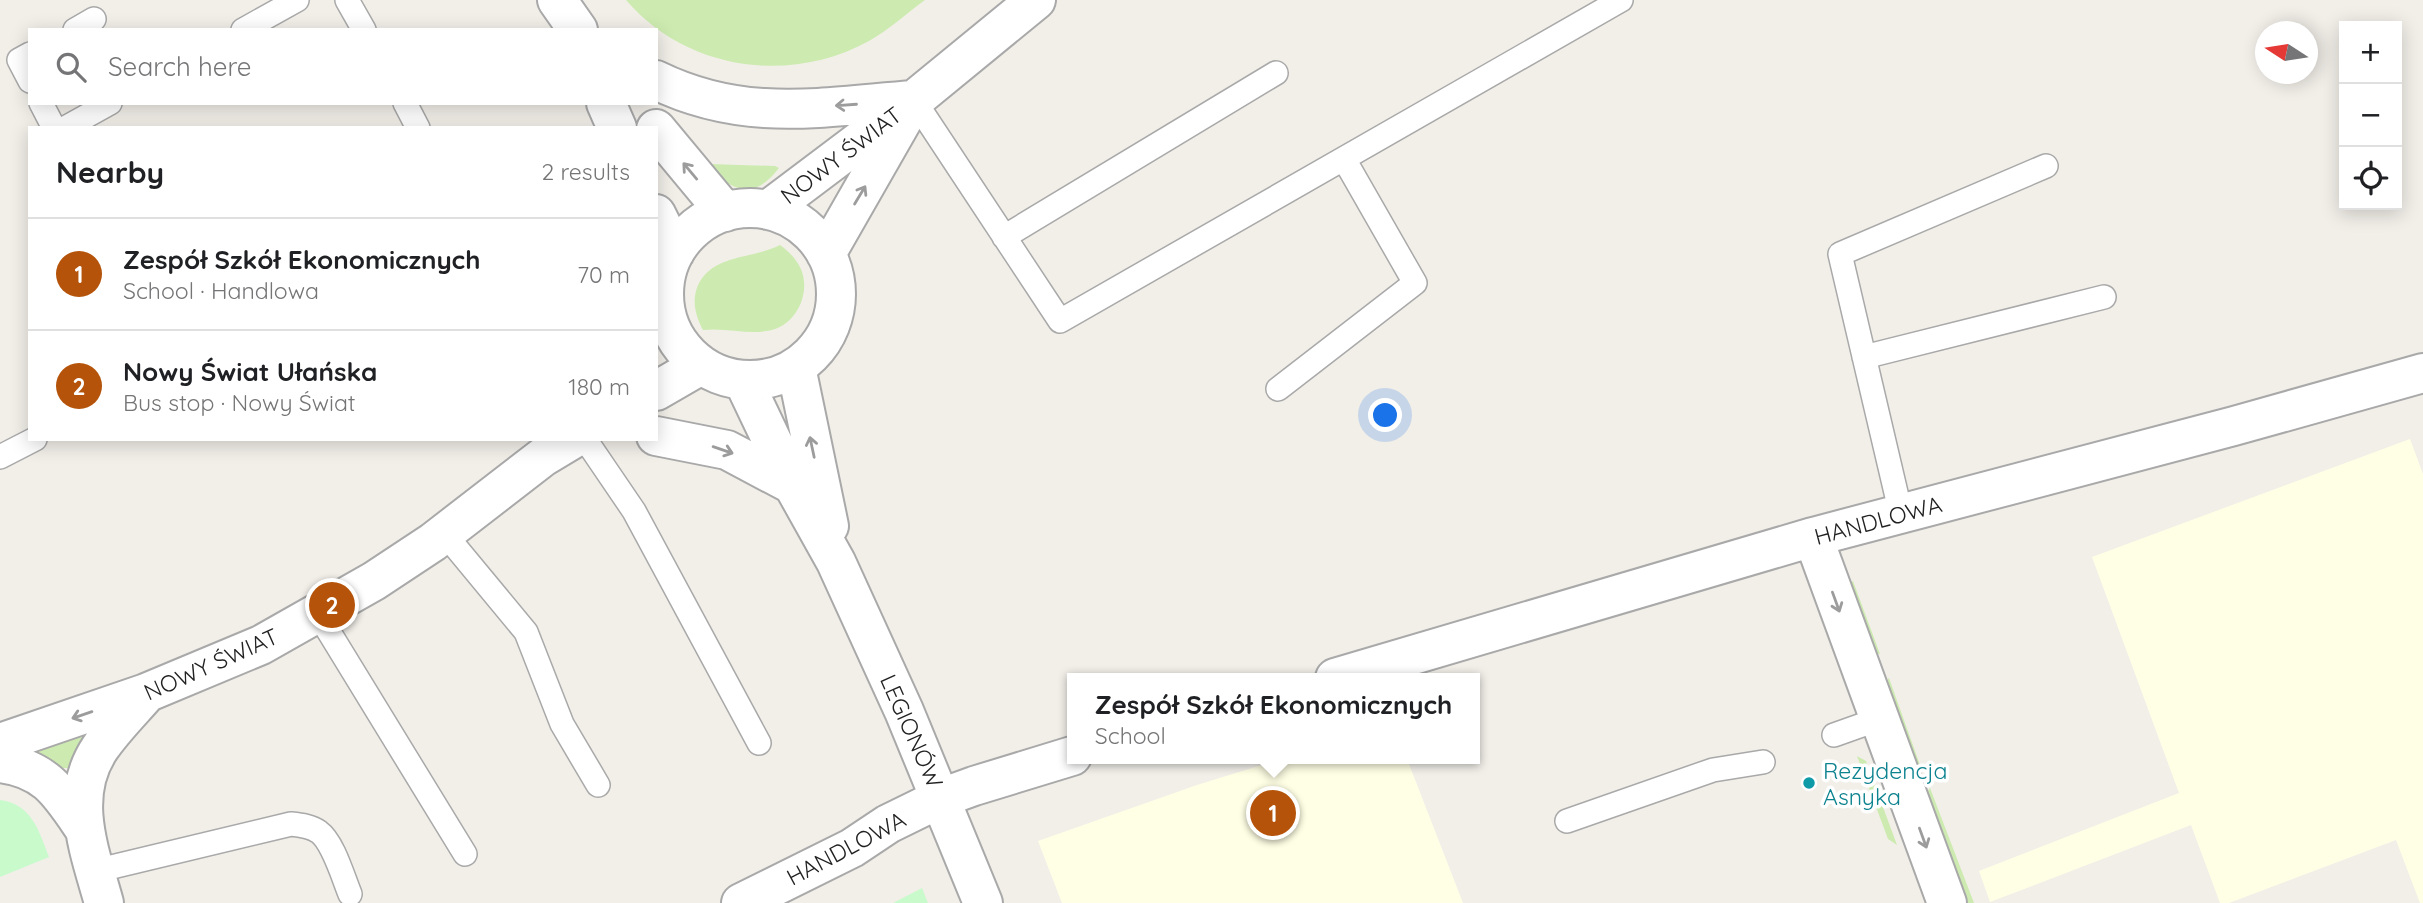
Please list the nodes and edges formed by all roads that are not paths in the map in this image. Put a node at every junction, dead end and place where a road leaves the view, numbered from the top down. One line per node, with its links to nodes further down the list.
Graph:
1 (297, 0): 5 (lane)
2 (347, 0): 6 (lane)
3 (1036, 0): 11 (street, NOWY ŚWIAT)
4 (1621, 0): 23 (lane)
5 (247, 28)
6 (363, 28)
7 (28, 55): 9 (lane)
8 (1276, 73): 28 (lane)
9 (28, 77)
10 (658, 81): 11 (street, one-way to 10)
11 (914, 100): 25 (street, NOWY ŚWIAT); 28 (lane); 30 (street, NOWY ŚWIAT, one-way to 11)
12 (42, 105): 17 (lane)
13 (106, 105): 18 (lane)
14 (406, 105): 19 (lane)
15 (607, 105): 20 (street)
16 (638, 105): 21 (street)
17 (53, 126)
18 (69, 126)
19 (417, 126)
20 (616, 126)
21 (654, 126)
22 (658, 131): 26 (street, one-way to 22)
23 (1344, 159): 28 (lane); 38 (lane)
24 (2046, 166): 33 (lane)
25 (768, 210): 26 (street); 30 (street)
26 (725, 212): 29 (street)
27 (658, 218): 29 (street)
28 (1004, 237)
29 (675, 252): 32 (street)
30 (826, 254): 35 (street)
31 (2104, 296): 33 (lane)
32 (660, 312): 34 (street)
33 (1864, 357): 46 (lane)
34 (701, 365): 37 (street); 39 (street)
35 (796, 367): 37 (street); 49 (street, LEGIONÓW, one-way to 35)
36 (2423, 373): 46 (street, HANDLOWA)
37 (743, 380): 45 (street, LEGIONÓW)
38 (1278, 389)
39 (658, 390)
40 (658, 436): 45 (street, one-way to 45)
41 (31, 441): 44 (lane)
42 (586, 441): 56 (lane)
43 (558, 445): 47 (street, NOWY ŚWIAT)
44 (0, 457)
45 (793, 485): 49 (street, LEGIONÓW)
46 (1900, 514): 48 (street, HANDLOWA)
47 (444, 534): 50 (street, NOWY ŚWIAT); 60 (lane)
48 (1813, 537): 51 (street, HANDLOWA); 53 (street, one-way to 53)
49 (836, 562): 61 (street, LEGIONÓW)
50 (318, 614): 52 (street, NOWY ŚWIAT); 64 (lane)
51 (1352, 673)
52 (146, 693): 55 (street, NOWY ŚWIAT, one-way to 55); 63 (street)
53 (1879, 719): 54 (lane); 69 (street, one-way to 69)
54 (1834, 735)
55 (0, 743)
56 (759, 743)
57 (1067, 758): 61 (street, HANDLOWA)
58 (1763, 762): 62 (lane)
59 (0, 763): 63 (street)
60 (598, 785)
61 (942, 798): 67 (street, HANDLOWA); 68 (street, LEGIONÓW)
62 (1567, 821)
63 (83, 827): 65 (street)
64 (465, 854)
65 (99, 887): 66 (lane)
66 (350, 894)
67 (741, 903)
68 (983, 903)
69 (1947, 903)

